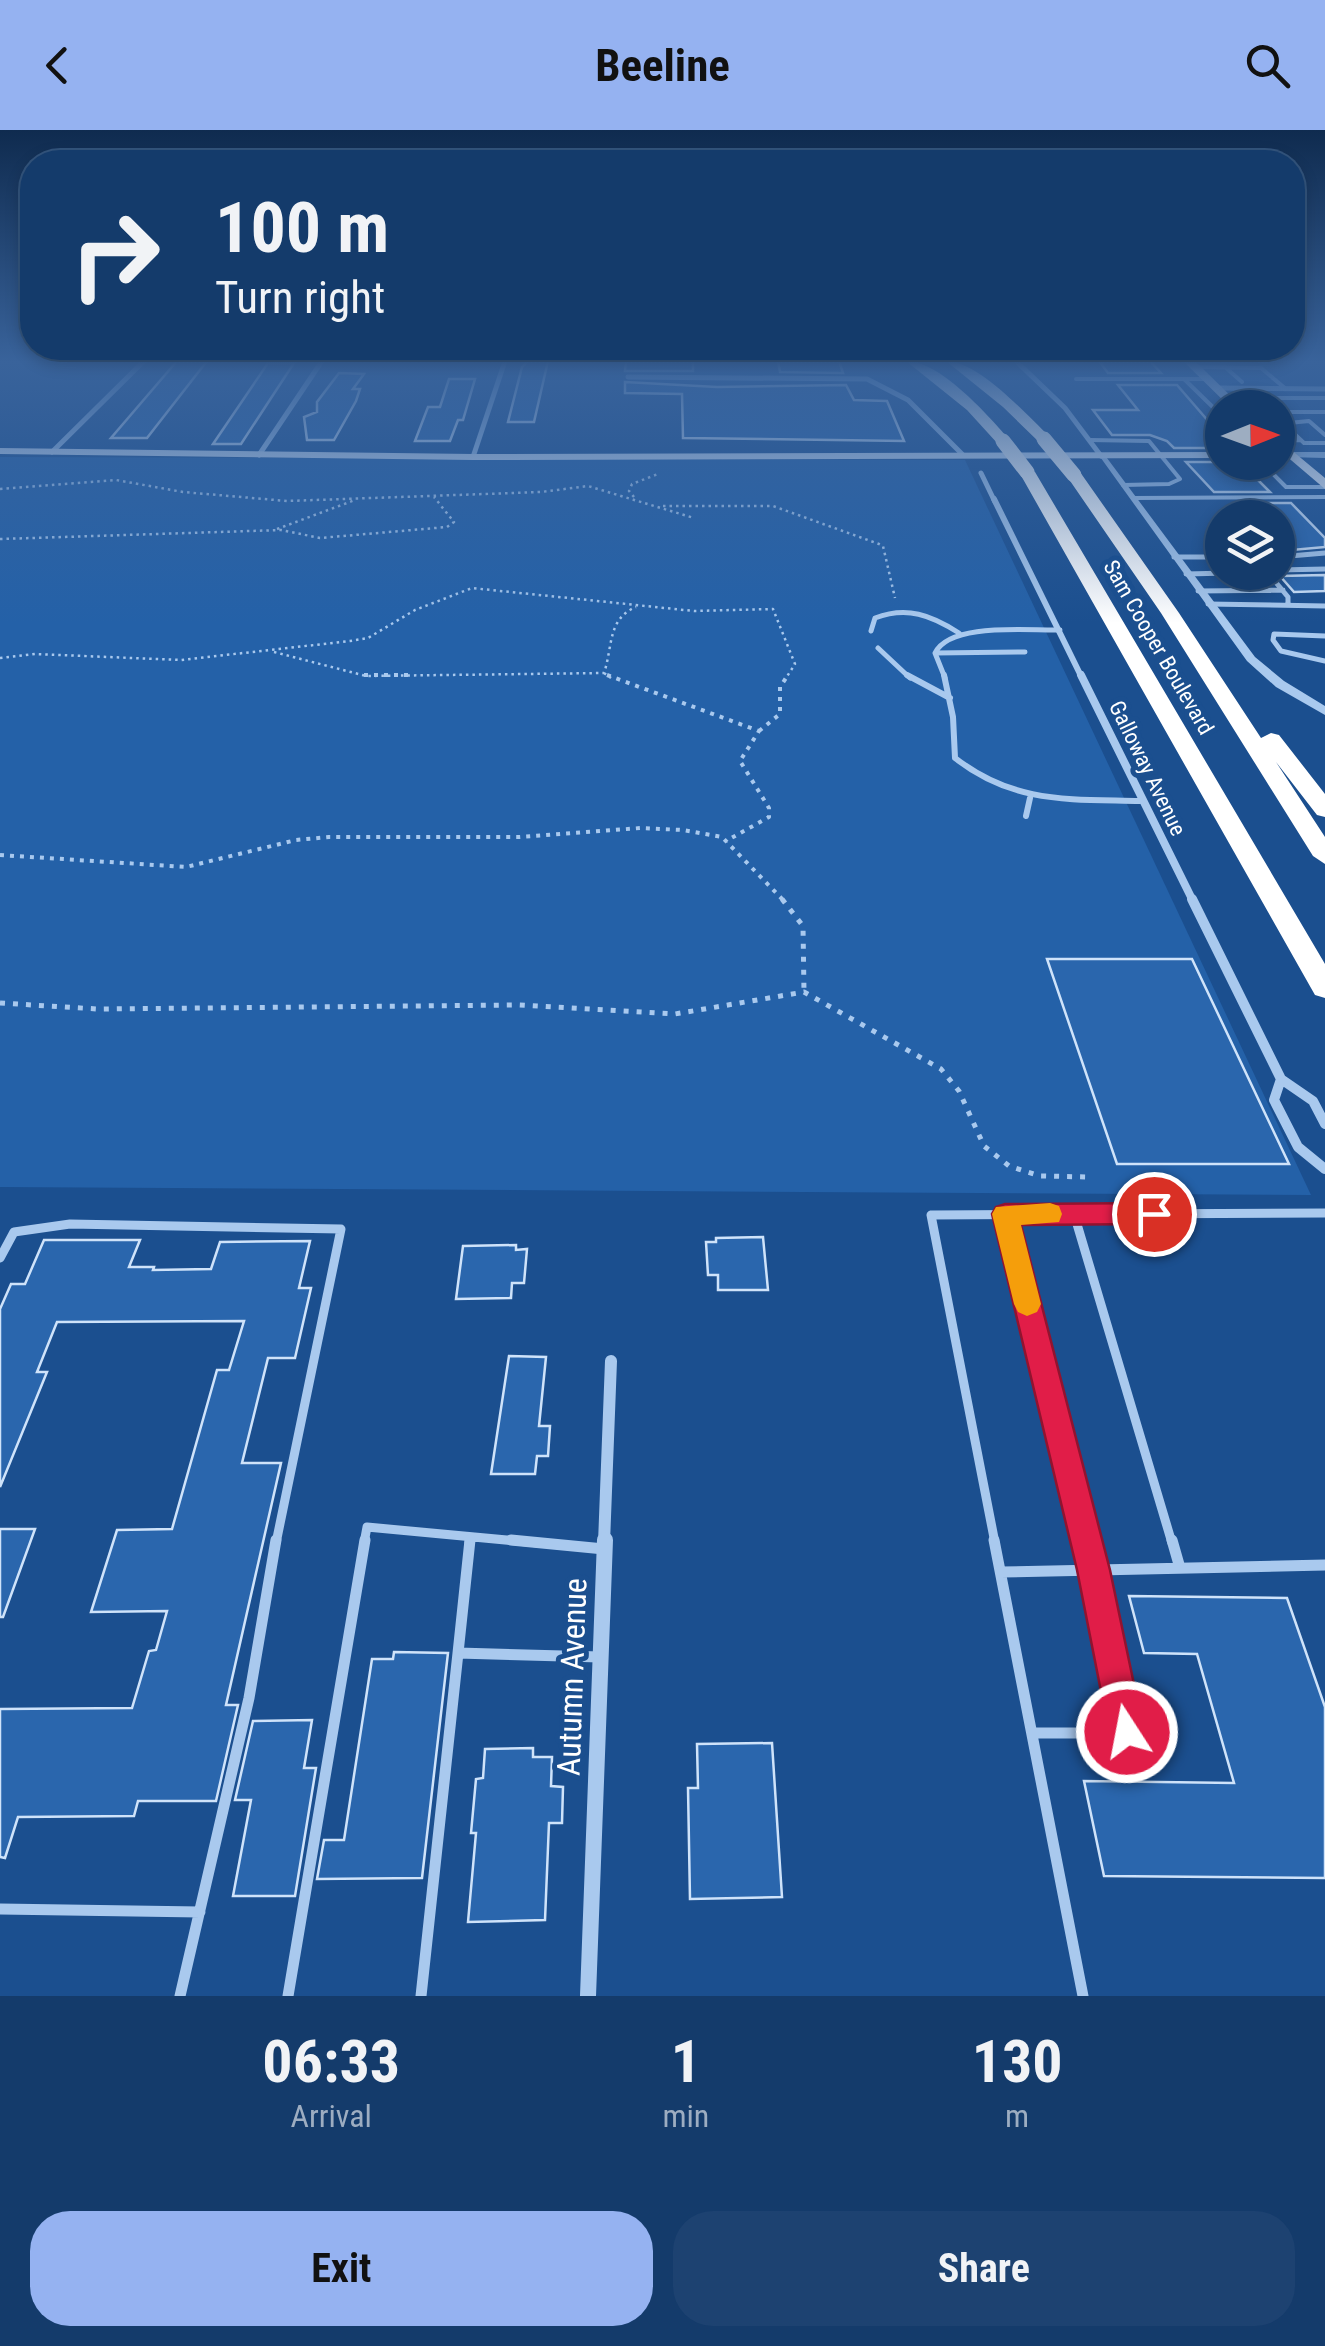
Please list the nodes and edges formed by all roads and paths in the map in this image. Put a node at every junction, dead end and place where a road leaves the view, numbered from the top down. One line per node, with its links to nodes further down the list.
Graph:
1 (56, 448): 10 (street)
2 (264, 448): 11 (street)
3 (476, 448): 17 (street)
4 (956, 448): 12 (street)
5 (1008, 448): 75 (highway, Sam Cooper Boulevard, bridge)
6 (1051, 448): 53 (highway, Sam Cooper Boulevard, bridge)
7 (1096, 448): 18 (street)
8 (1156, 448): 13 (lane)
9 (0, 451): 10 (main road)
10 (52, 452): 11 (main road)
11 (259, 455): 17 (main road)
12 (963, 455): 17 (main road); 18 (main road)
13 (1161, 455): 14 (main road); 18 (main road); 23 (lane)
14 (1205, 455)
15 (1295, 455): 16 (street)
16 (1325, 455)
17 (473, 456)
18 (1101, 456): 23 (street)
19 (1295, 463): 24 (main road)
20 (666, 470): 25 (path)
21 (982, 473): 54 (street, Galloway Avenue)
22 (1280, 480): 24 (lane)
23 (1123, 485): 31 (street)
24 (1325, 486)
25 (628, 488): 27 (path); 30 (path)
26 (0, 489): 32 (path)
27 (611, 492): 28 (path); 30 (path)
28 (434, 497): 32 (path); 35 (path)
29 (1325, 497): 31 (lane)
30 (636, 498): 34 (path)
31 (1132, 498): 39 (street)
32 (357, 499): 35 (path)
33 (663, 506): 52 (path)
34 (694, 518)
35 (264, 531): 36 (path)
36 (0, 539)
37 (1325, 553): 38 (lane)
38 (1295, 556)
39 (1174, 557): 40 (lane); 43 (street)
40 (1205, 557)
41 (1325, 569): 42 (lane)
42 (1295, 570)
43 (1186, 574): 44 (lane); 45 (street)
44 (1205, 574)
45 (1198, 590): 46 (lane); 48 (street)
46 (1205, 590)
47 (1282, 590): 49 (lane)
48 (1208, 604): 49 (lane); 66 (street)
49 (1288, 604): 51 (lane)
50 (640, 606): 59 (path); 64 (path); 67 (path)
51 (1325, 606)
52 (900, 610): 55 (lane); 56 (lane)
53 (1170, 612): 70 (highway); 74 (highway, Sam Cooper Boulevard)
54 (1060, 630): 56 (lane); 69 (street, Galloway Avenue)
55 (870, 631)
56 (959, 634): 61 (lane)
57 (1325, 636): 63 (lane)
58 (878, 648): 65 (lane)
59 (271, 651): 62 (path); 64 (path)
60 (1025, 652): 61 (lane)
61 (935, 653): 65 (lane)
62 (0, 658)
63 (1325, 661)
64 (604, 673): 67 (path)
65 (950, 698): 68 (lane)
66 (1325, 711)
67 (760, 731): 72 (path)
68 (1030, 798): 69 (lane); 71 (lane)
69 (1140, 801): 78 (street, Galloway Avenue)
70 (1325, 810)
71 (1026, 816)
72 (726, 840): 73 (path); 76 (path)
73 (0, 855)
74 (1325, 856)
75 (1325, 988)
76 (804, 992): 77 (path); 81 (path)
77 (0, 1003)
78 (1281, 1079): 79 (street, Galloway Avenue); 80 (street, Galloway Avenue)
79 (1325, 1124)
80 (1325, 1169)
81 (1091, 1177)
82 (1325, 1213): 84 (lane)
83 (1005, 1214): 84 (lane); 91 (lane); 92 (lane)
84 (1074, 1214): 90 (lane)
85 (0, 1258): 97 (lane)
86 (611, 1361): 88 (street, Autumn Avenue)
87 (470, 1537): 88 (lane); 93 (lane); 99 (lane)
88 (604, 1549): 94 (street, Autumn Avenue)
89 (1325, 1566): 90 (lane)
90 (1180, 1568): 91 (lane)
91 (1094, 1570): 92 (lane); 95 (lane)
92 (1001, 1572): 95 (lane)
93 (458, 1653): 94 (lane); 100 (lane)
94 (600, 1657): 101 (street, Autumn Avenue)
95 (1032, 1733): 102 (lane)
96 (0, 1909): 97 (lane)
97 (200, 1912): 98 (lane)
98 (180, 1996)
99 (288, 1996)
100 (422, 1996)
101 (588, 1996)
102 (1083, 1996)

